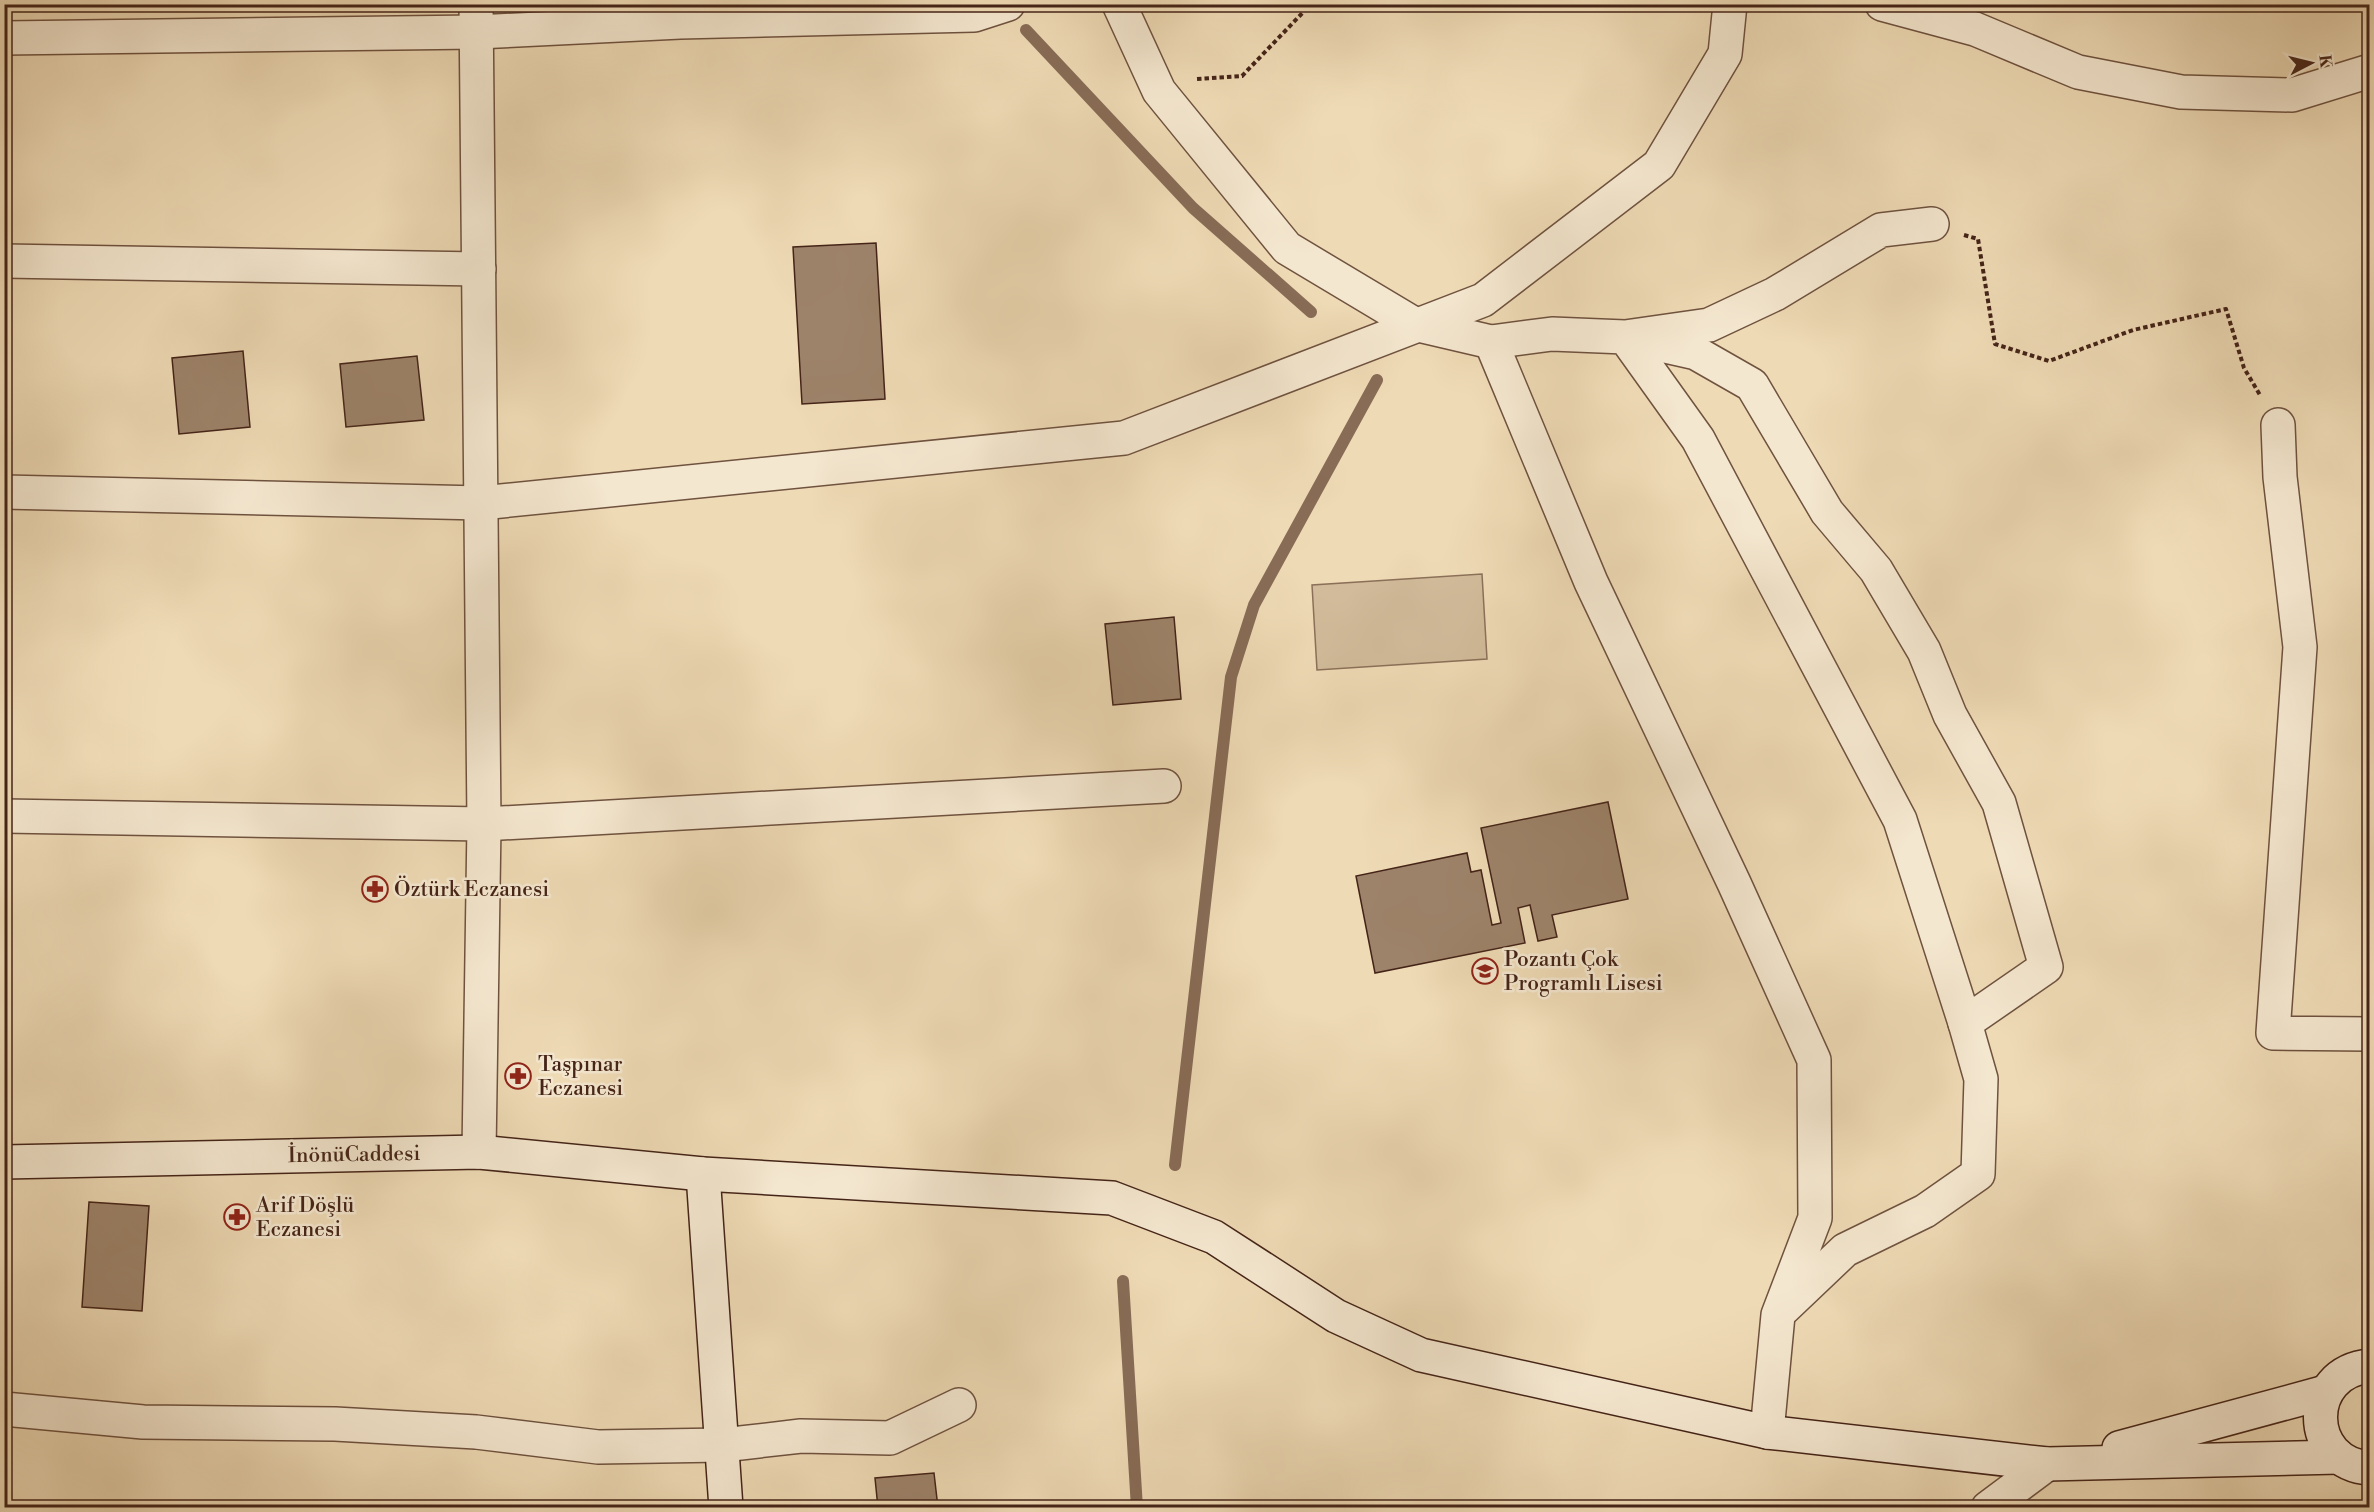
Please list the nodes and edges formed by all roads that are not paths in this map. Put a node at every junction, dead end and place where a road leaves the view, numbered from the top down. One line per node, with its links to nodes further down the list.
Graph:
1 (1008, 4): 5 (street)
2 (1119, 4): 11 (street)
3 (1730, 4): 11 (street)
4 (1882, 4): 7 (street)
5 (477, 18): 6 (street); 10 (street)
6 (4, 38)
7 (2370, 71)
8 (1932, 224): 12 (street)
9 (4, 261): 10 (street)
10 (479, 269): 16 (street)
11 (1414, 324): 13 (street); 16 (street)
12 (1625, 338): 13 (street); 20 (street); 20 (street)
13 (1491, 342): 25 (street)
14 (2278, 425): 21 (street)
15 (4, 492): 16 (street)
16 (481, 503): 19 (street)
17 (1164, 786): 19 (street)
18 (4, 816): 19 (street)
19 (484, 824): 22 (street)
20 (1965, 1023): 25 (street)
21 (2370, 1034)
22 (479, 1152): 23 (street, İnönüCaddesi); 24 (street, İnönüCaddesi)
23 (4, 1162)
24 (703, 1174): 30 (street, İnönüCaddesi); 31 (street)
25 (1778, 1315): 30 (street)
26 (2370, 1366): 27 (street)
27 (2326, 1392): 32 (street); 33 (street)
28 (959, 1405): 31 (street)
29 (4, 1409): 31 (street)
30 (1767, 1432): 32 (street, İnönüCaddesi)
31 (723, 1445): 34 (street)
32 (2047, 1464): 33 (street); 35 (street)
33 (2357, 1466)
34 (726, 1508)
35 (1988, 1508)

